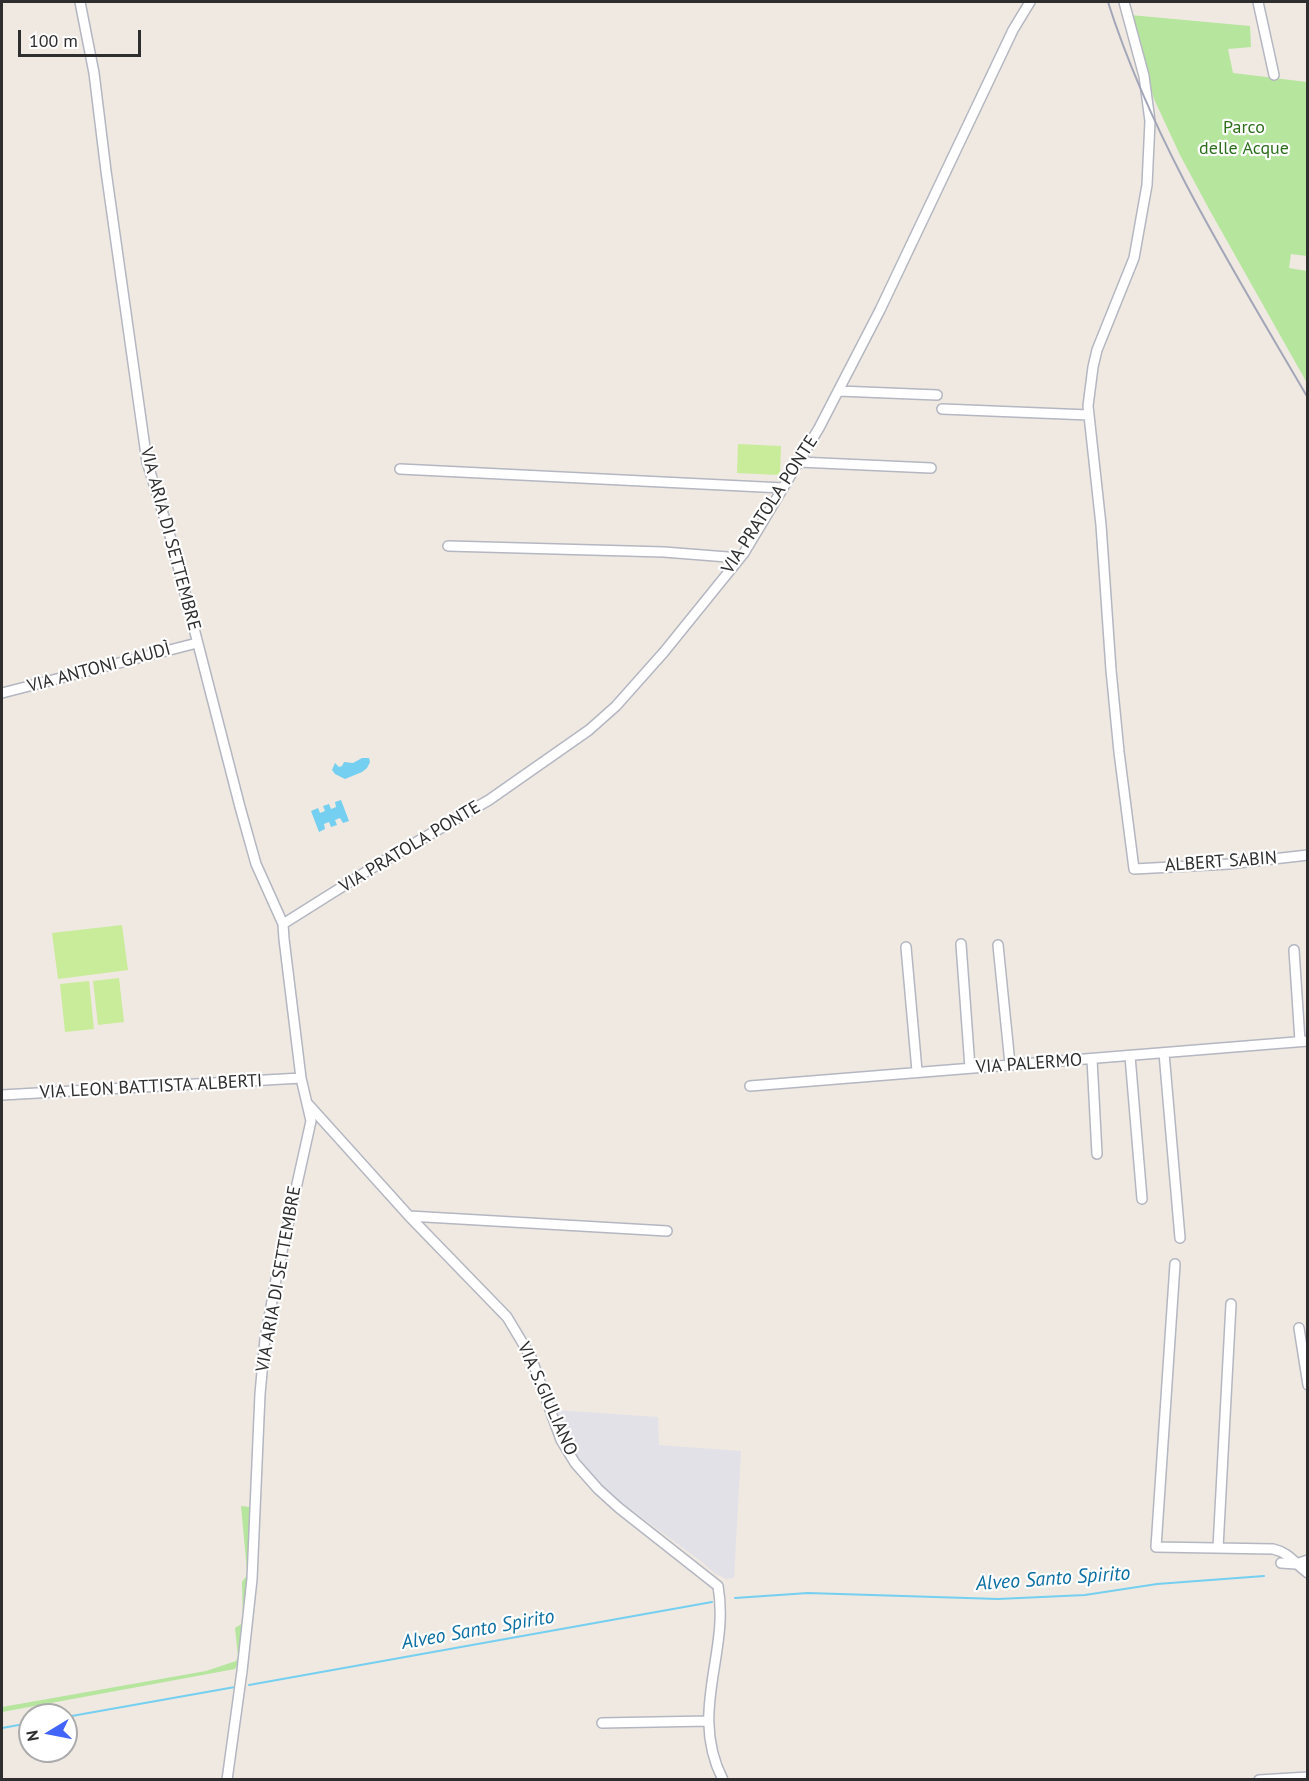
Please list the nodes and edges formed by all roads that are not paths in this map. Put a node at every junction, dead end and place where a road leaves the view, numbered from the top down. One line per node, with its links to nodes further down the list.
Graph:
1 (80, 2): 16 (street, VIA ARIA DI SETTEMBRE)
2 (1030, 2): 6 (street, VIA PRATOLA PONTE)
3 (1124, 2): 9 (street)
4 (1258, 2): 5 (street)
5 (1274, 75)
6 (839, 391): 7 (street); 10 (street, VIA PRATOLA PONTE)
7 (937, 395)
8 (942, 409): 9 (street)
9 (1089, 415): 18 (street, ALBERT SABIN)
10 (799, 462): 11 (street); 13 (street, VIA PRATOLA PONTE)
11 (932, 468)
12 (400, 469): 13 (street)
13 (783, 488): 15 (street, VIA PRATOLA PONTE)
14 (448, 546): 15 (street)
15 (740, 558): 19 (street, VIA PRATOLA PONTE)
16 (197, 643): 17 (street, VIA ANTONI GAUDÌ); 19 (street, VIA ARIA DI SETTEMBRE)
17 (2, 693)
18 (1308, 855)
19 (283, 924): 31 (street, VIA ARIA DI SETTEMBRE)
20 (961, 944): 29 (street)
21 (998, 945): 28 (street)
22 (906, 947): 30 (street)
23 (1294, 950): 24 (street)
24 (1304, 1041): 25 (street, VIA PALERMO)
25 (1164, 1053): 26 (street, VIA PALERMO); 39 (street)
26 (1130, 1056): 27 (street, VIA PALERMO); 36 (street)
27 (1092, 1059): 28 (street, VIA PALERMO); 35 (street)
28 (1010, 1064): 29 (street, VIA PALERMO)
29 (970, 1068): 30 (street, VIA PALERMO)
30 (917, 1071): 32 (street, VIA PALERMO)
31 (301, 1078): 33 (street, VIA LEON BATTISTA ALBERTI); 34 (street, VIA ARIA DI SETTEMBRE)
32 (750, 1086)
33 (2, 1095)
34 (308, 1104): 37 (street, VIA S.GIULIANO); 52 (street, VIA ARIA DI SETTEMBRE)
35 (1097, 1154)
36 (1142, 1199)
37 (409, 1216): 38 (street); 49 (street, VIA S.GIULIANO)
38 (668, 1231)
39 (1180, 1238)
40 (1175, 1264): 44 (street)
41 (1231, 1304): 44 (street)
42 (1299, 1328): 43 (street)
43 (1308, 1385)
44 (1218, 1548): 47 (street)
45 (1308, 1560): 47 (street)
46 (1281, 1563): 47 (street)
47 (1296, 1564): 48 (street)
48 (1308, 1573)
49 (708, 1721): 50 (street); 53 (street, VIA S.GIULIANO)
50 (602, 1722)
51 (1308, 1777): 54 (street)
52 (227, 1779)
53 (723, 1779)
54 (1259, 1779)

